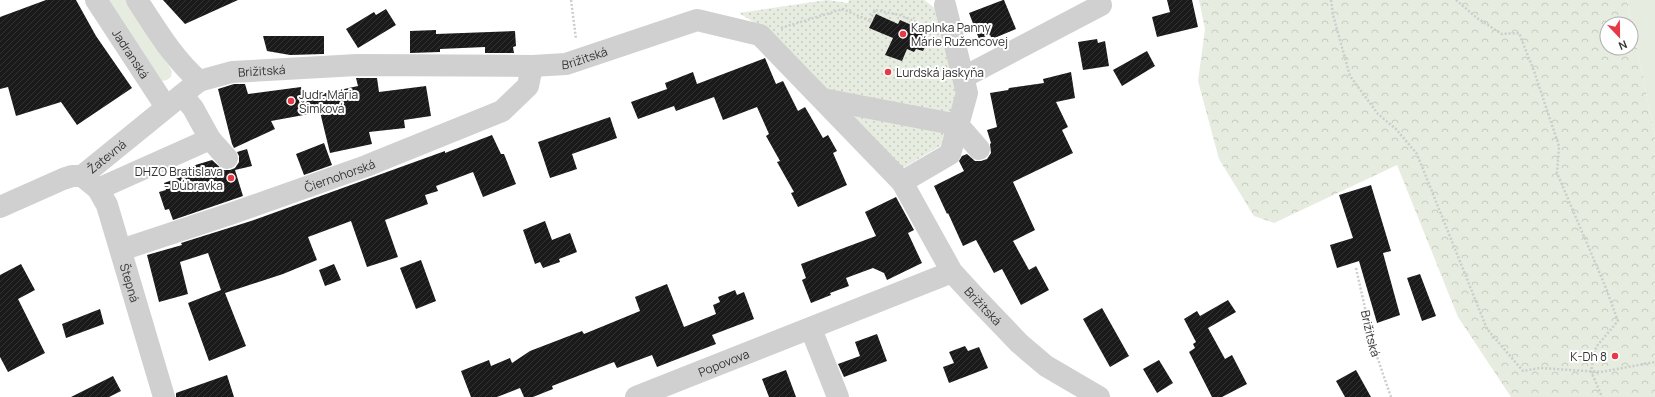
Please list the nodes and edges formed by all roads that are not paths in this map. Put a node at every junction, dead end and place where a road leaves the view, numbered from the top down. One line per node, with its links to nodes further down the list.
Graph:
1 (96, 0): 9 (street, Jadranská)
2 (137, 0): 7 (street)
3 (945, 5): 6 (street)
4 (1101, 5): 6 (street)
5 (532, 66): 7 (street, Brižitská); 8 (street, Brižitská); 17 (street, Čiernohorská)
6 (964, 77): 10 (street)
7 (199, 81): 9 (street, Žatevná)
8 (823, 99): 10 (street); 15 (street, Brižitská)
9 (174, 101): 11 (street, Jadranská); 14 (street, Žatevná)
10 (958, 125): 12 (street); 15 (street)
11 (210, 139): 13 (street, Jadranská); 14 (street)
12 (979, 148)
13 (227, 158)
14 (90, 182): 16 (street, Žatevná); 17 (street, Štepná)
15 (902, 182): 18 (street, Brižitská)
16 (0, 207)
17 (121, 250): 20 (street, Štepná)
18 (952, 272): 19 (street, Popovova); 23 (street, Brižitská)
19 (811, 329): 21 (street, Popovova); 22 (street)
20 (164, 397)
21 (636, 397)
22 (838, 397)
23 (1099, 397)

